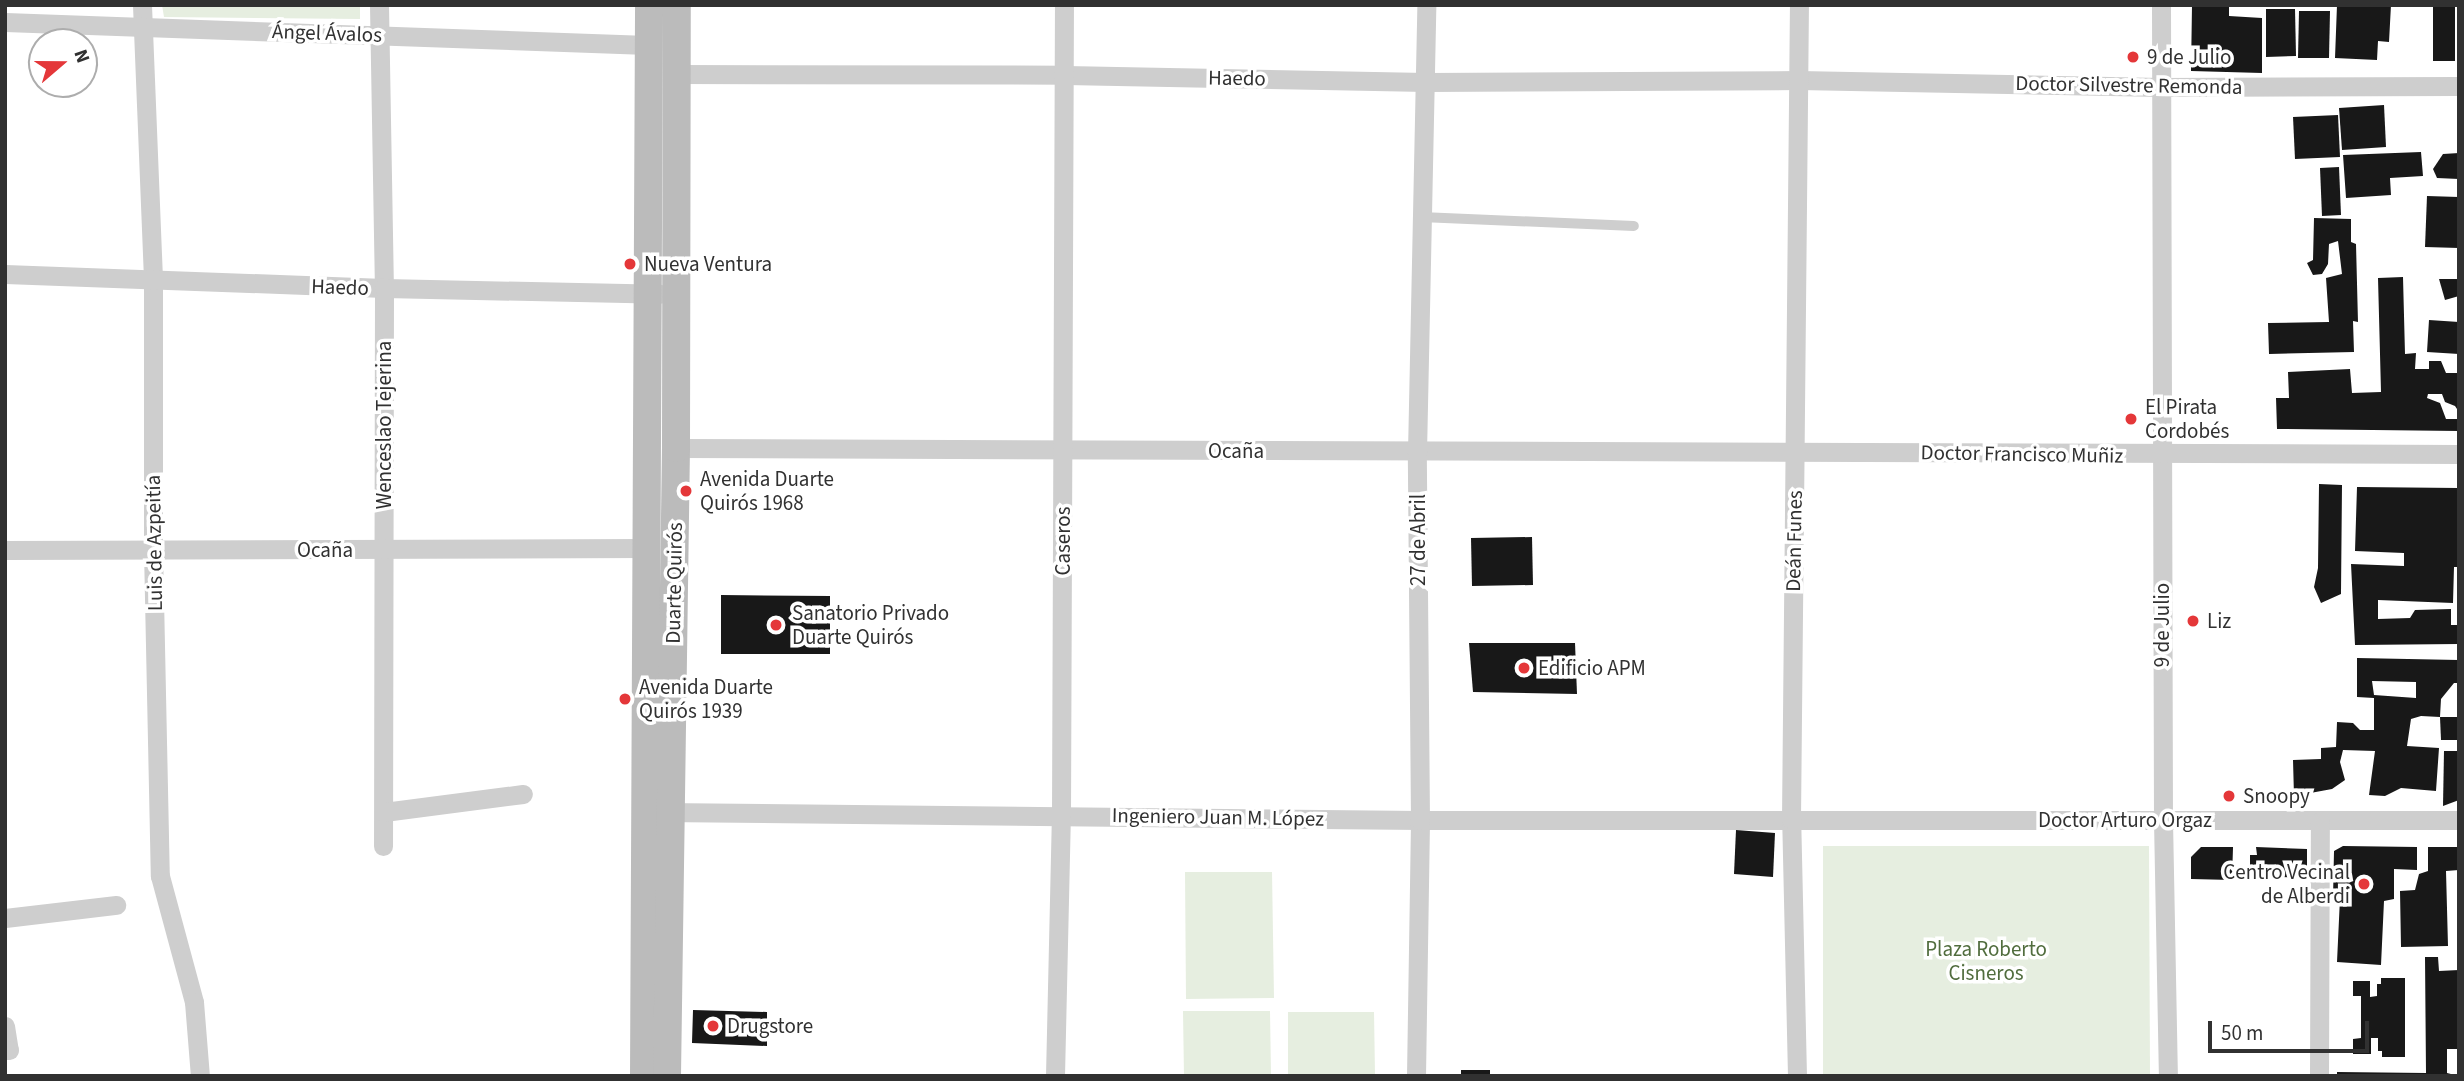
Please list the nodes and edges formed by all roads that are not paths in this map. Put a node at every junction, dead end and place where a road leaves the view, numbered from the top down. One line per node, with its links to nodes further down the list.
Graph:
1 (142, 5): 10 (street, Luis de Azpeitía)
2 (379, 5): 11 (street, Wenceslao Tejerina)
3 (649, 5): 12 (main road, Duarte Quirós)
4 (677, 5): 13 (main road, Duarte Quirós)
5 (1064, 5): 14 (street, Caseros)
6 (1426, 5): 16 (street, 27 de Abril)
7 (1799, 5): 15 (street, Deán Funes)
8 (2161, 5): 18 (street, 9 de Julio)
9 (5, 22): 10 (street, Ángel Ávalos)
10 (145, 26): 11 (street, Ángel Ávalos); 22 (street, Luis de Azpeitía)
11 (381, 36): 12 (street, Ángel Ávalos); 23 (street, Wenceslao Tejerina)
12 (649, 45): 24 (main road, Duarte Quirós)
13 (676, 74): 14 (street, Haedo); 24 (main road, Duarte Quirós)
14 (1065, 75): 16 (street, Haedo); 26 (street, Caseros)
15 (1798, 80): 16 (street, Haedo); 18 (street, Doctor Silvestre Remonda); 27 (street, Deán Funes)
16 (1426, 82): 19 (street, 27 de Abril)
17 (2459, 86): 18 (street, Doctor Silvestre Remonda)
18 (2161, 87): 30 (street, 9 de Julio)
19 (1420, 217): 20 (lane); 28 (street, 27 de Abril)
20 (1634, 226)
21 (5, 274): 22 (street, Haedo)
22 (153, 280): 23 (street, Haedo); 33 (street, Luis de Azpeitía)
23 (384, 288): 24 (street, Haedo); 34 (street, Wenceslao Tejerina)
24 (661, 294): 25 (main road, Duarte Quirós); 31 (main road, Duarte Quirós)
25 (676, 447): 26 (street, Ocaña); 37 (main road, Duarte Quirós)
26 (1063, 450): 28 (street, Ocaña); 38 (street, Caseros)
27 (1795, 452): 28 (street, Ocaña); 30 (street, Doctor Francisco Muñiz); 39 (street, Deán Funes)
28 (1417, 453): 40 (street, 27 de Abril)
29 (2459, 454): 30 (street, Doctor Francisco Muñiz)
30 (2161, 455): 41 (street, 9 de Julio)
31 (646, 548): 34 (street, Ocaña); 37 (main road, Duarte Quirós)
32 (5, 550): 33 (street, Ocaña)
33 (153, 550): 34 (street, Ocaña); 49 (street, Luis de Azpeitía)
34 (385, 550): 36 (street, Wenceslao Tejerina)
35 (523, 794): 36 (street)
36 (384, 812): 44 (street, Wenceslao Tejerina)
37 (658, 812): 38 (street, Ingeniero Juan M. López); 50 (main road, Duarte Quirós); 51 (main road, Duarte Quirós)
38 (1061, 815): 40 (street, Ingeniero Juan M. López); 52 (street, Caseros)
39 (1791, 819): 40 (street, Ingeniero Juan M. López); 41 (street, Doctor Arturo Orgaz); 54 (street, Deán Funes)
40 (1420, 820): 53 (street, 27 de Abril)
41 (2163, 820): 43 (street, Doctor Arturo Orgaz); 55 (street, 9 de Julio)
42 (2459, 820): 43 (street, Doctor Arturo Orgaz)
43 (2320, 821): 56 (street)
44 (383, 846)
45 (116, 905): 46 (street)
46 (5, 918)
47 (5, 1026): 48 (street)
48 (5, 1050)
49 (200, 1076)
50 (644, 1076)
51 (667, 1076)
52 (1055, 1076)
53 (1416, 1076)
54 (1797, 1076)
55 (2168, 1076)
56 (2319, 1076)

